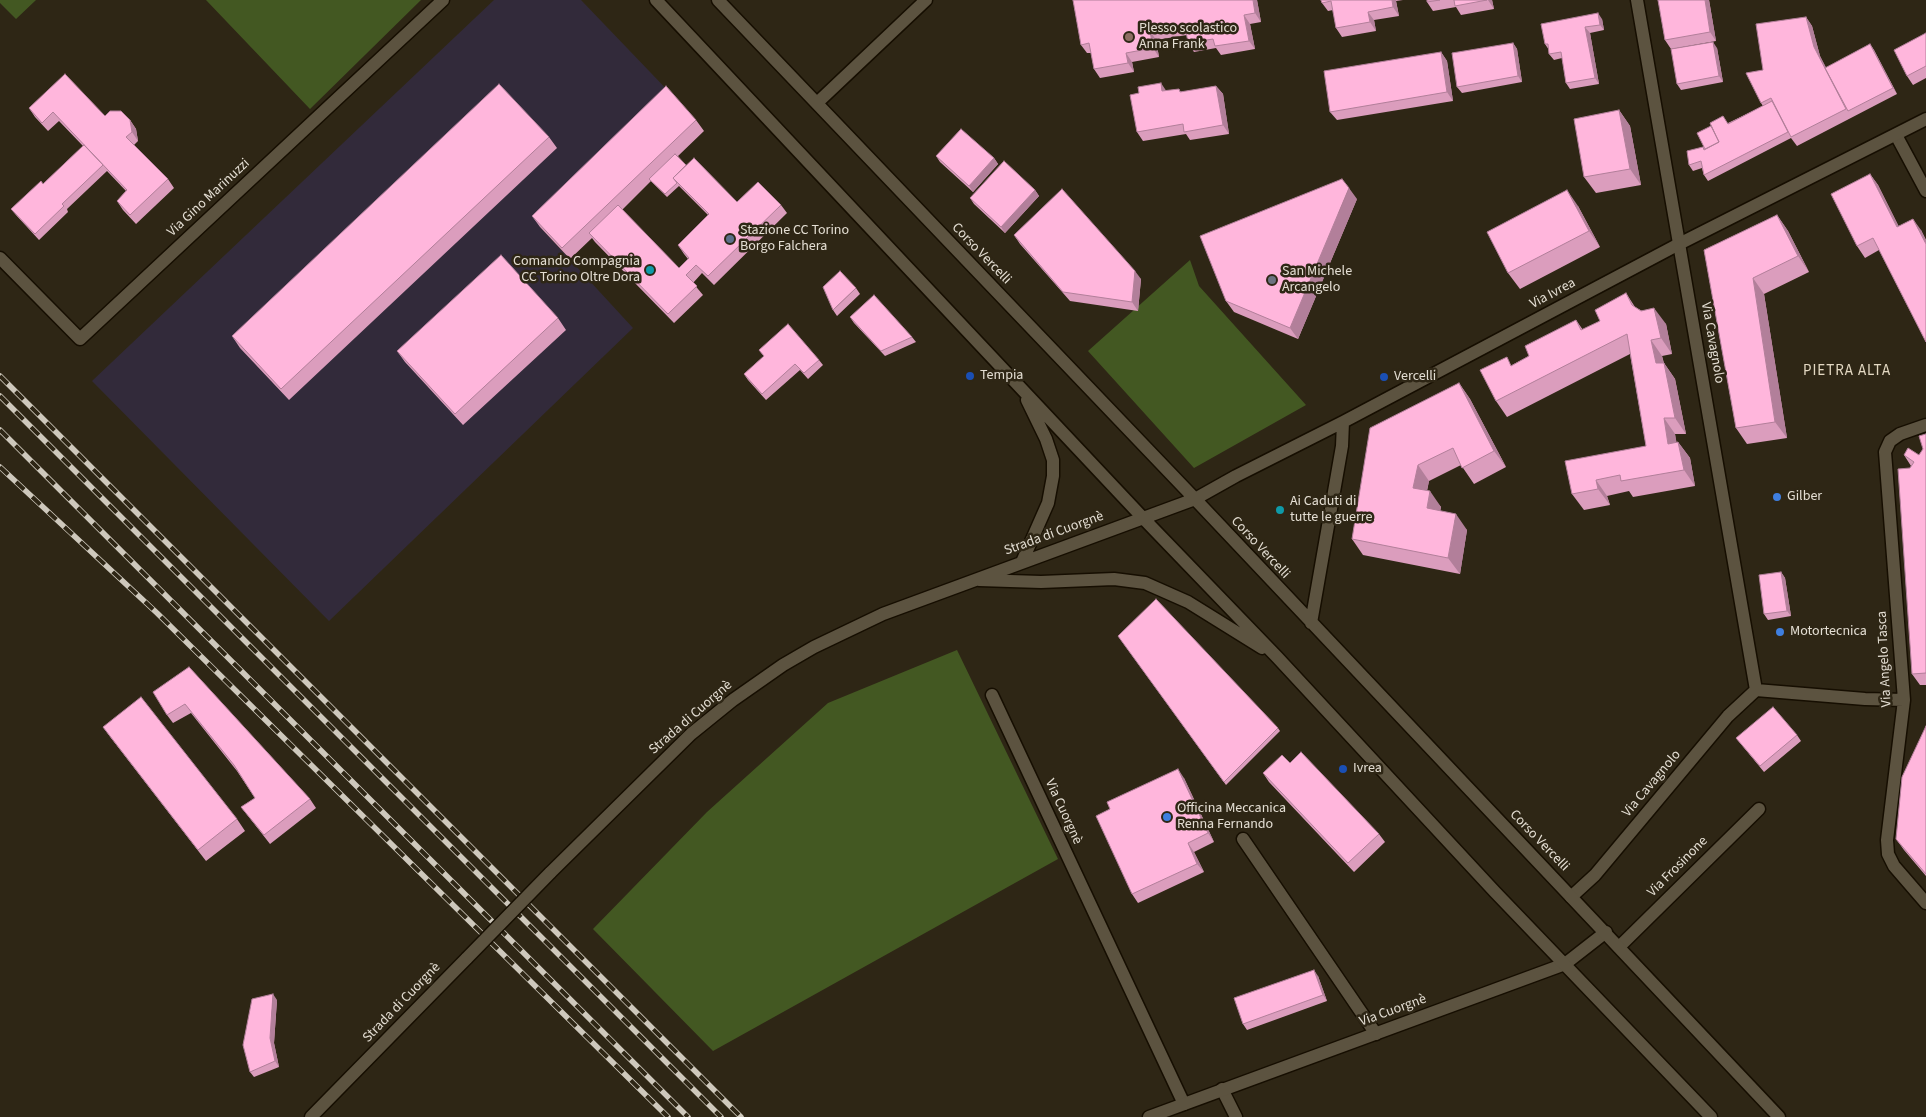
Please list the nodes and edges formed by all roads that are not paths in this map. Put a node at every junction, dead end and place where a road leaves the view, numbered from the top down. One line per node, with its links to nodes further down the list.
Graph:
1 (443, 0): 11 (main road, Via Gino Marinuzzi)
2 (656, 0): 12 (main road)
3 (718, 0): 6 (main road, Corso Vercelli)
4 (926, 0): 6 (main road)
5 (1637, 0): 10 (main road, Via Cavagnolo)
6 (817, 103): 15 (main road, Corso Vercelli)
7 (1925, 121): 8 (main road, Via Ivrea)
8 (1896, 135): 9 (main road); 10 (main road, Via Ivrea)
9 (1926, 191)
10 (1679, 244): 13 (main road, Via Ivrea); 21 (main road, Via Cavagnolo)
11 (0, 258)
12 (1020, 387): 16 (main road); 17 (main road)
13 (1343, 422): 15 (main road, Via Ivrea); 19 (main road)
14 (1926, 425): 23 (main road, Via Angelo Tasca)
15 (1194, 499): 16 (main road, Strada di Cuorgnè); 19 (main road, Corso Vercelli)
16 (1143, 518): 17 (main road, Strada di Cuorgnè); 20 (main road)
17 (1022, 562): 18 (main road, Strada di Cuorgnè)
18 (974, 580): 20 (main road); 34 (main road, Strada di Cuorgnè, bridge)
19 (1310, 623): 26 (main road, Corso Vercelli)
20 (1277, 657): 30 (main road)
21 (1756, 690): 23 (main road); 26 (main road, Via Cavagnolo)
22 (992, 695): 33 (main road, Via Cuorgnè)
23 (1904, 700): 27 (main road, Via Angelo Tasca)
24 (1759, 809): 29 (main road, Via Frosinone)
25 (1243, 839): 31 (main road)
26 (1571, 897): 28 (main road, Corso Vercelli)
27 (1926, 903)
28 (1606, 932): 29 (main road, Corso Vercelli); 30 (main road, Via Cuorgnè)
29 (1619, 947): 38 (main road, Corso Vercelli)
30 (1565, 964): 31 (main road, Via Cuorgnè); 37 (main road)
31 (1376, 1034): 32 (main road, Via Cuorgnè)
32 (1222, 1090): 33 (main road, Via Cuorgnè); 36 (main road)
33 (1184, 1104): 35 (main road, Via Cuorgnè)
34 (311, 1117)
35 (1149, 1117)
36 (1236, 1117)
37 (1711, 1117)
38 (1779, 1117)

